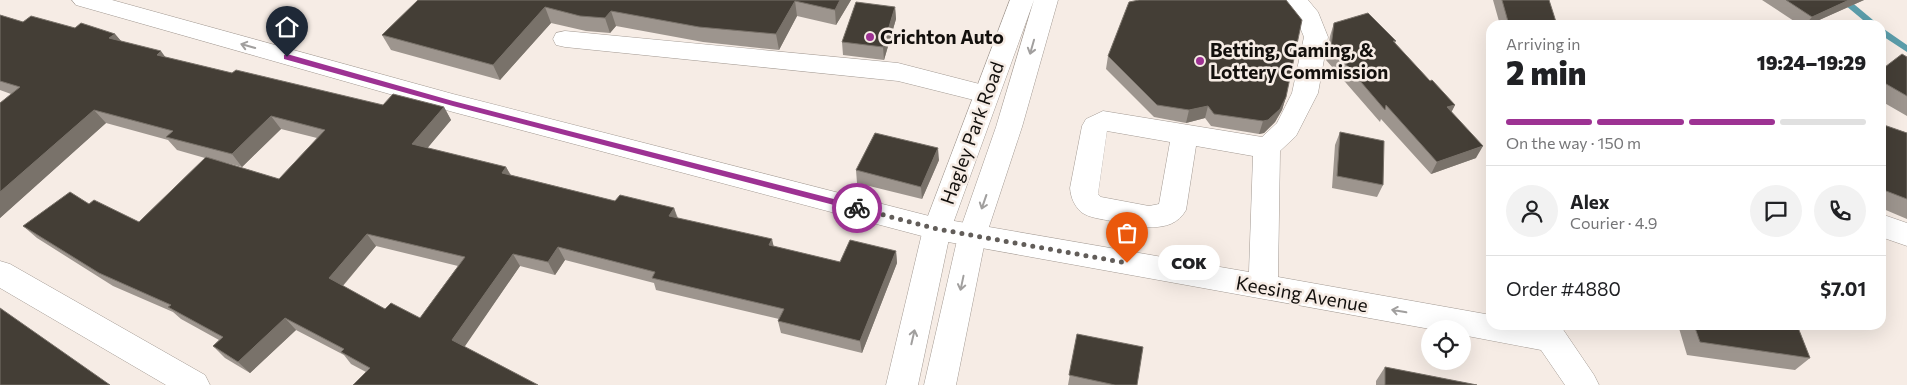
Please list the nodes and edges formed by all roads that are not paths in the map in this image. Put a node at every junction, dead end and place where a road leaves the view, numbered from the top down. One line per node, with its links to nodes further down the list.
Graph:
1 (84, 0): 10 (street, Keesing Avenue, one-way to 1)
2 (1022, 0): 6 (street, Hagley Park Road)
3 (1046, 0): 11 (street, Hagley Park Road, one-way to 11)
4 (1294, 0): 8 (street)
5 (565, 39): 6 (street)
6 (986, 94): 10 (street, Hagley Park Road)
7 (1186, 134): 8 (street)
8 (1267, 148): 14 (street)
9 (1886, 227): 12 (street)
10 (937, 229): 11 (street, Keesing Avenue); 19 (street, Hagley Park Road, one-way to 10)
11 (972, 236): 14 (street, Keesing Avenue); 20 (street, Hagley Park Road, one-way to 20)
12 (1907, 236)
13 (0, 272): 18 (street)
14 (1263, 287): 15 (street, Keesing Avenue, one-way to 14)
15 (1486, 322)
16 (1535, 330): 17 (street, Keesing Avenue, one-way to 16)
17 (1548, 332): 21 (street, Keesing Avenue)
18 (194, 385)
19 (902, 385)
20 (940, 385)
21 (1583, 385)

